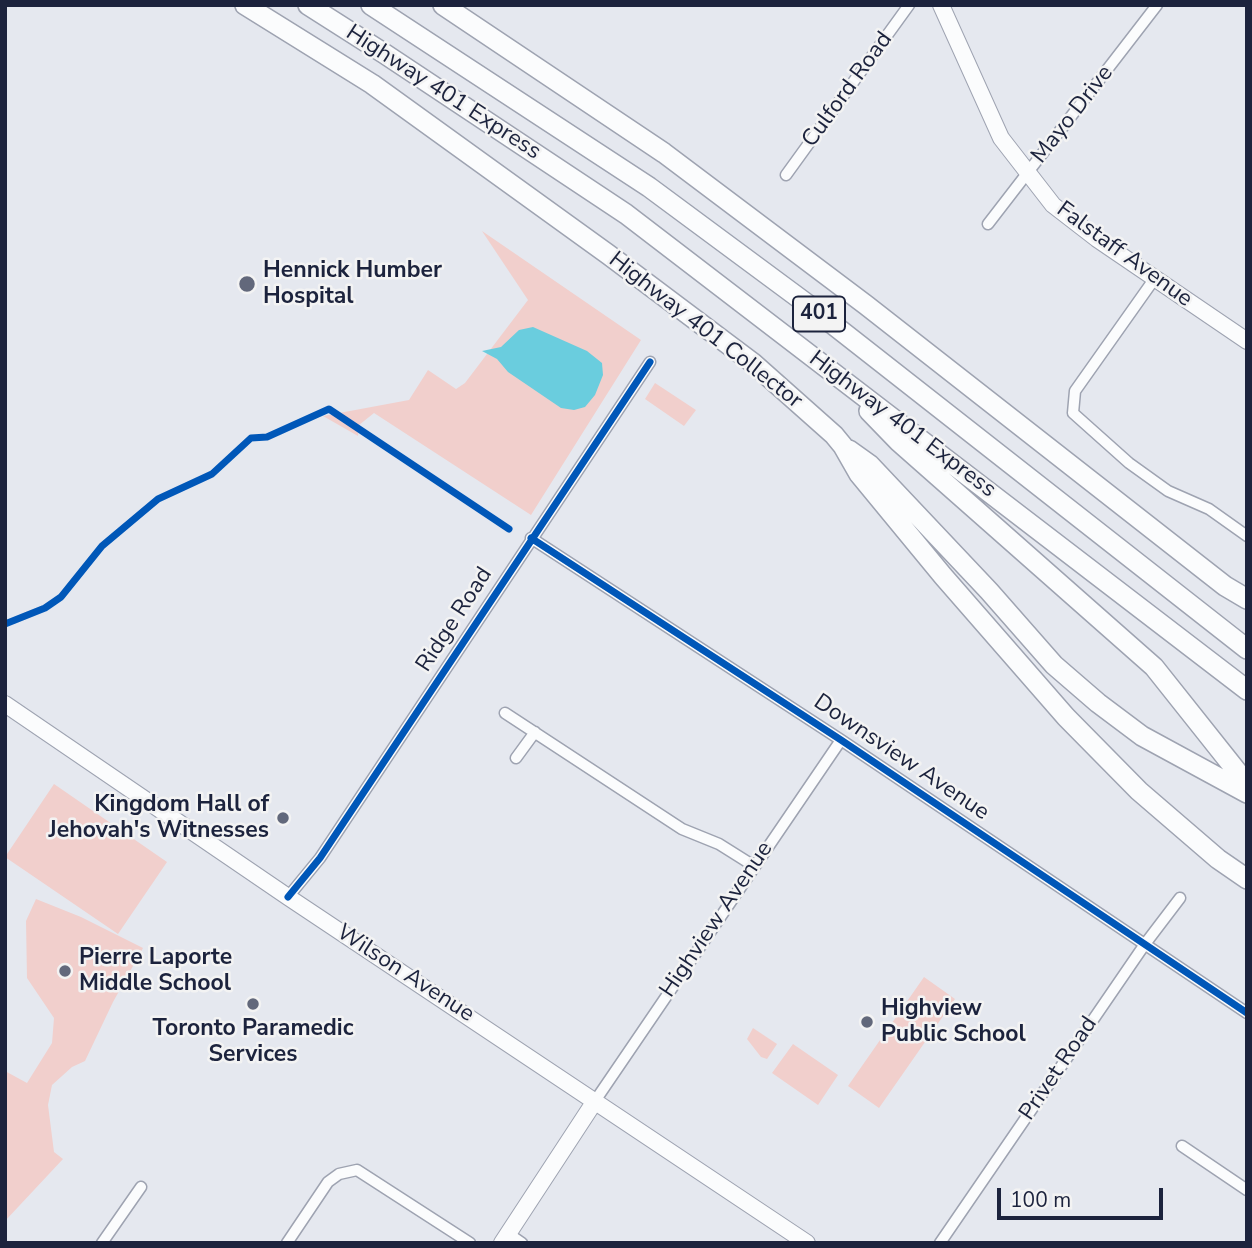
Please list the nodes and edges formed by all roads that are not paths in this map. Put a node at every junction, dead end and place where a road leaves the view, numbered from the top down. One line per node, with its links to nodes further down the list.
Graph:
1 (245, 5): 15 (highway, Highway 401 Collector)
2 (308, 5): 14 (highway, Highway 401 Express / 401)
3 (371, 5): 19 (highway, Highway 401 Express / 401)
4 (443, 5): 18 (highway, 401)
5 (909, 5): 9 (street, Culford Road)
6 (941, 5): 8 (main road, Falstaff Avenue)
7 (1157, 5): 8 (street, Mayo Drive)
8 (1027, 174): 10 (street, Mayo Drive); 11 (main road, Falstaff Avenue)
9 (786, 175)
10 (988, 223)
11 (1155, 278): 12 (main road, Falstaff Avenue); 16 (street)
12 (1247, 341)
13 (650, 362): 17 (street, Ridge Road)
14 (832, 372): 20 (highway, Highway 401 Express / 401); 26 (highway)
15 (843, 446): 27 (highway); 29 (highway, Highway 401 Collector)
16 (1247, 536)
17 (531, 538): 24 (street, Downsview Avenue); 30 (street, Ridge Road)
18 (1247, 599)
19 (1247, 649)
20 (1247, 690)
21 (5, 704): 30 (main road, Wilson Avenue)
22 (505, 713): 23 (street)
23 (535, 732): 25 (street); 28 (street)
24 (841, 740): 28 (street, Highview Avenue); 32 (street, Downsview Avenue)
25 (516, 758)
26 (1247, 783)
27 (1247, 793)
28 (754, 866): 34 (street, Highview Avenue)
29 (1247, 879)
30 (288, 897): 34 (main road, Wilson Avenue)
31 (1180, 898): 32 (street, Privet Road)
32 (1145, 944): 33 (street, Downsview Avenue); 43 (street, Privet Road)
33 (1247, 1013)
34 (595, 1101): 38 (main road); 42 (main road, Wilson Avenue)
35 (1182, 1146): 37 (street)
36 (141, 1187): 39 (street)
37 (1247, 1190)
38 (511, 1240)
39 (102, 1243)
40 (287, 1243): 41 (street)
41 (470, 1243)
42 (807, 1243)
43 (940, 1243)

